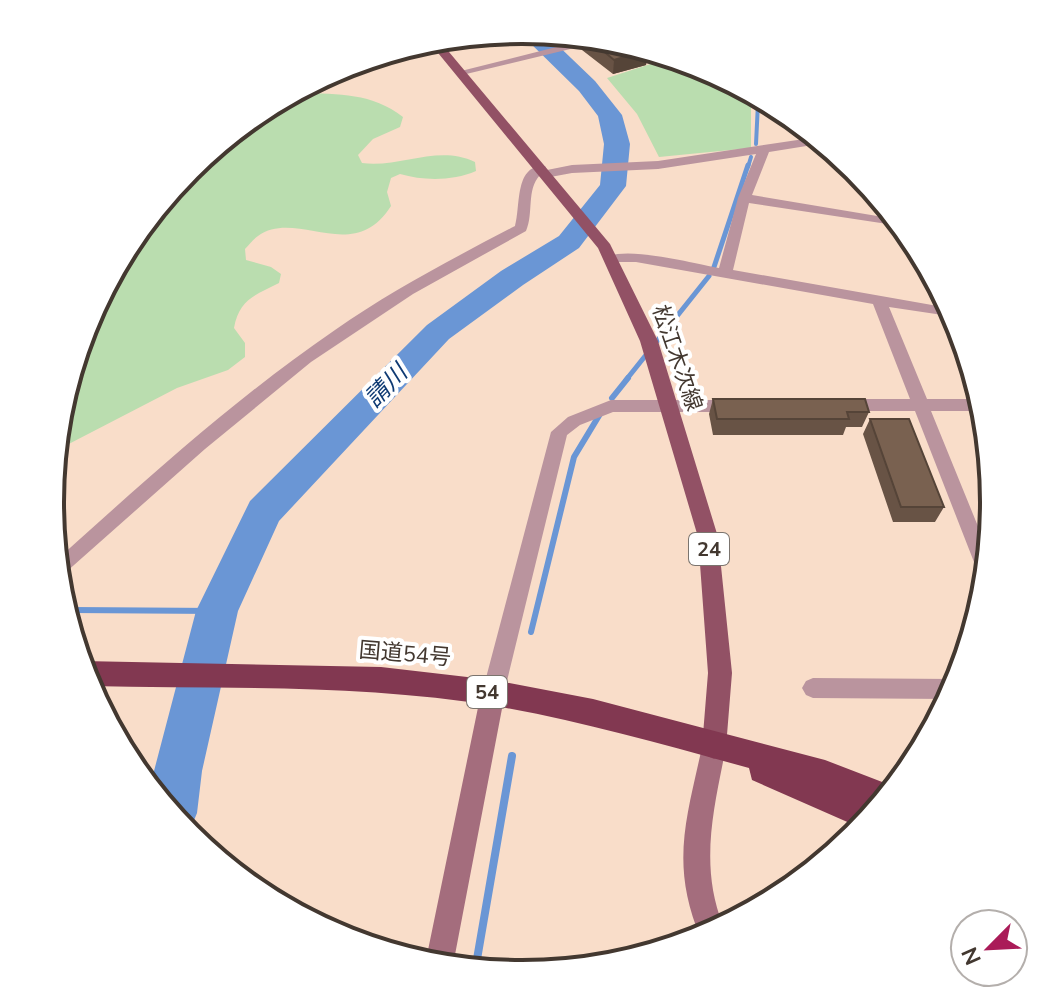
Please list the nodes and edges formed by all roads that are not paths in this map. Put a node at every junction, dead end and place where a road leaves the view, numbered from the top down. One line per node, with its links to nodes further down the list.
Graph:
1 (572, 47): 3 (street)
2 (443, 51): 3 (main road, 松江木次線 / 24)
3 (462, 72): 6 (main road, 松江木次線 / 24)
4 (806, 143): 5 (street)
5 (764, 150): 6 (street); 7 (street)
6 (543, 172): 9 (main road, 松江木次線 / 24); 19 (street)
7 (744, 198): 8 (street); 10 (street)
8 (884, 221)
9 (609, 253): 10 (street); 16 (main road, 松江木次線 / 24)
10 (725, 273): 11 (street)
11 (879, 300): 12 (street); 14 (street)
12 (938, 310)
13 (828, 405): 14 (street)
14 (923, 405): 15 (street); 18 (street)
15 (970, 405)
16 (670, 406): 17 (street); 23 (street); 24 (main road, 松江木次線 / 24)
17 (749, 406)
18 (978, 550)
19 (68, 562)
20 (98, 673): 23 (highway, 国道54号 / 54)
21 (813, 688): 22 (street)
22 (940, 689)
23 (493, 693): 24 (highway, 国道54号 / 54); 28 (street)
24 (714, 747): 25 (highway, 国道54号 / 54); 26 (highway, 国道54号 / 54); 27 (street)
25 (875, 794)
26 (859, 812)
27 (707, 921)
28 (442, 953)

